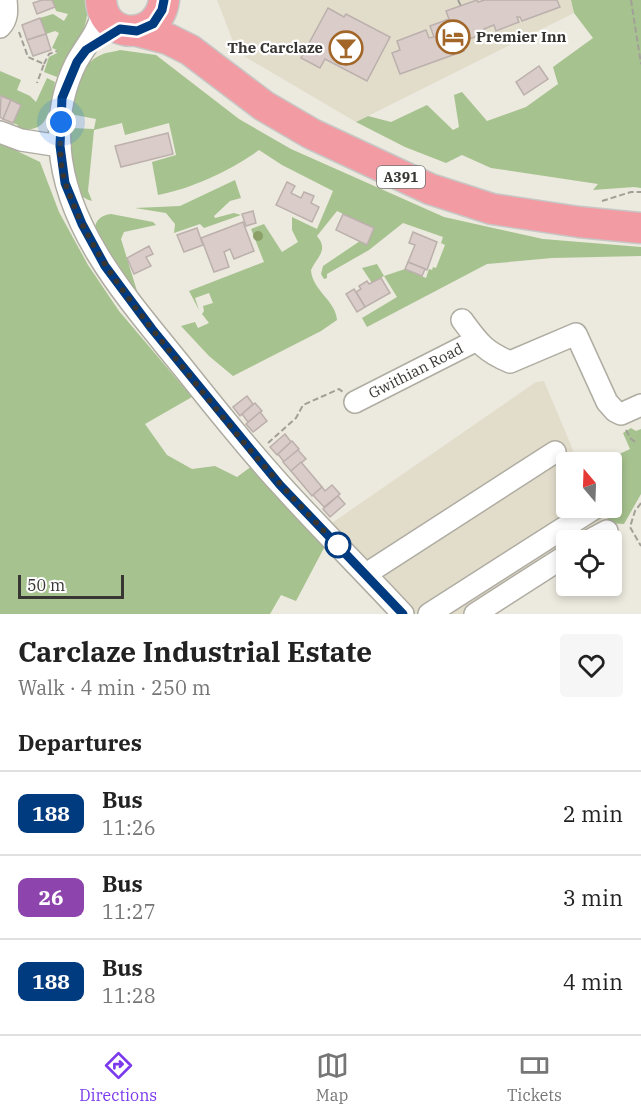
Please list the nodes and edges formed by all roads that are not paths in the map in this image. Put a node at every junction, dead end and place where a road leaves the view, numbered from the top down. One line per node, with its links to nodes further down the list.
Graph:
1 (6, 0): 4 (street)
2 (164, 1): 3 (highway); 5 (highway, A391)
3 (116, 18): 5 (highway, A391); 7 (street)
4 (9, 28)
5 (190, 50): 8 (highway, A391)
6 (0, 132): 7 (street)
7 (60, 146): 16 (street)
8 (641, 228)
9 (462, 320): 10 (street, Gwithian Road)
10 (477, 340): 11 (street, Gwithian Road); 12 (street, Gwithian Road)
11 (356, 402)
12 (641, 405)
13 (555, 452): 16 (street)
14 (579, 518): 18 (street)
15 (556, 562): 19 (street)
16 (366, 574): 17 (street)
17 (403, 614)
18 (429, 614)
19 (475, 614)

